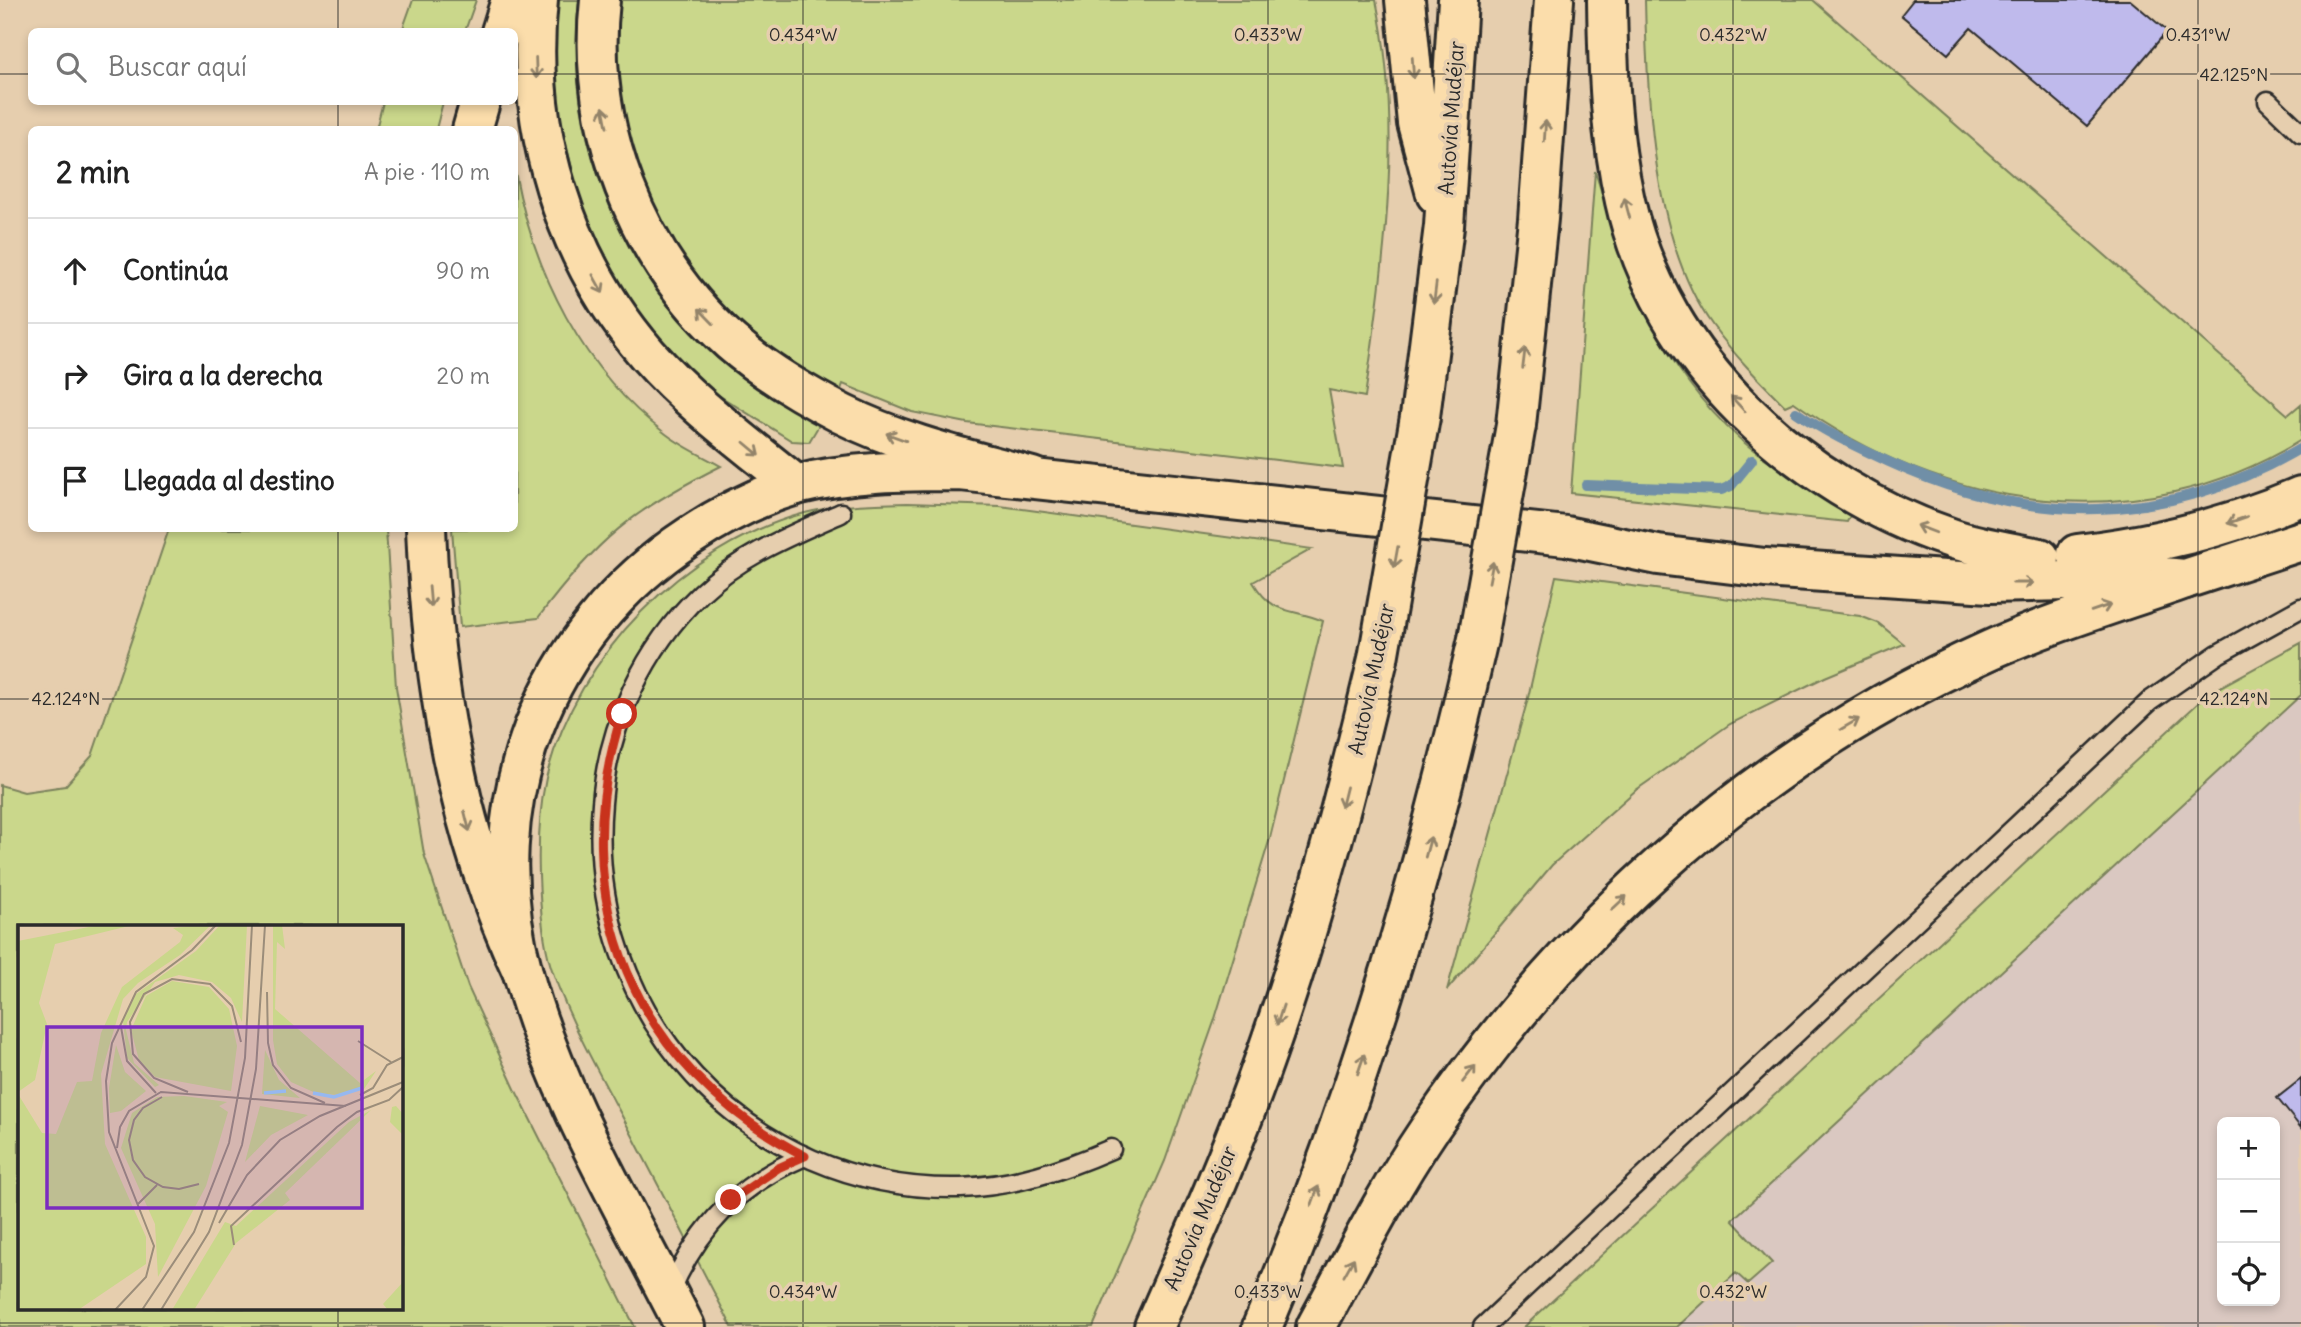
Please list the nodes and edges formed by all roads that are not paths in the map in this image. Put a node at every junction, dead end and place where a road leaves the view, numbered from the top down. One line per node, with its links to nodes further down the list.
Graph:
1 (511, 0): 8 (highway)
2 (538, 0): 15 (highway, one-way to 15)
3 (600, 0): 14 (highway, one-way to 3)
4 (1405, 0): 13 (highway, one-way to 13)
5 (1458, 0): 13 (highway, Autovía Mudéjar)
6 (1553, 0): 29 (highway, one-way to 6, bridge)
7 (1607, 0): 21 (highway, one-way to 7)
8 (502, 28)
9 (479, 105): 11 (highway)
10 (2301, 122): 12 (lane)
11 (473, 126)
12 (2301, 134)
13 (1444, 226): 28 (highway, Autovía Mudéjar, one-way to 28, bridge)
14 (1032, 477): 15 (highway); 19 (highway)
15 (796, 485): 24 (highway)
16 (2301, 496): 21 (highway, one-way to 21)
17 (841, 513): 26 (lane)
18 (426, 532): 24 (highway, one-way to 24)
19 (1566, 536): 21 (highway); 22 (highway, one-way to 22)
20 (2301, 541): 22 (highway)
21 (2039, 558)
22 (2185, 579): 30 (highway, one-way to 22)
23 (2301, 608): 31 (lane)
24 (523, 973): 27 (highway)
25 (1111, 1149): 26 (lane)
26 (805, 1156): 27 (lane)
27 (677, 1311)
28 (1154, 1327)
29 (1262, 1327)
30 (1316, 1327)
31 (1483, 1327)

